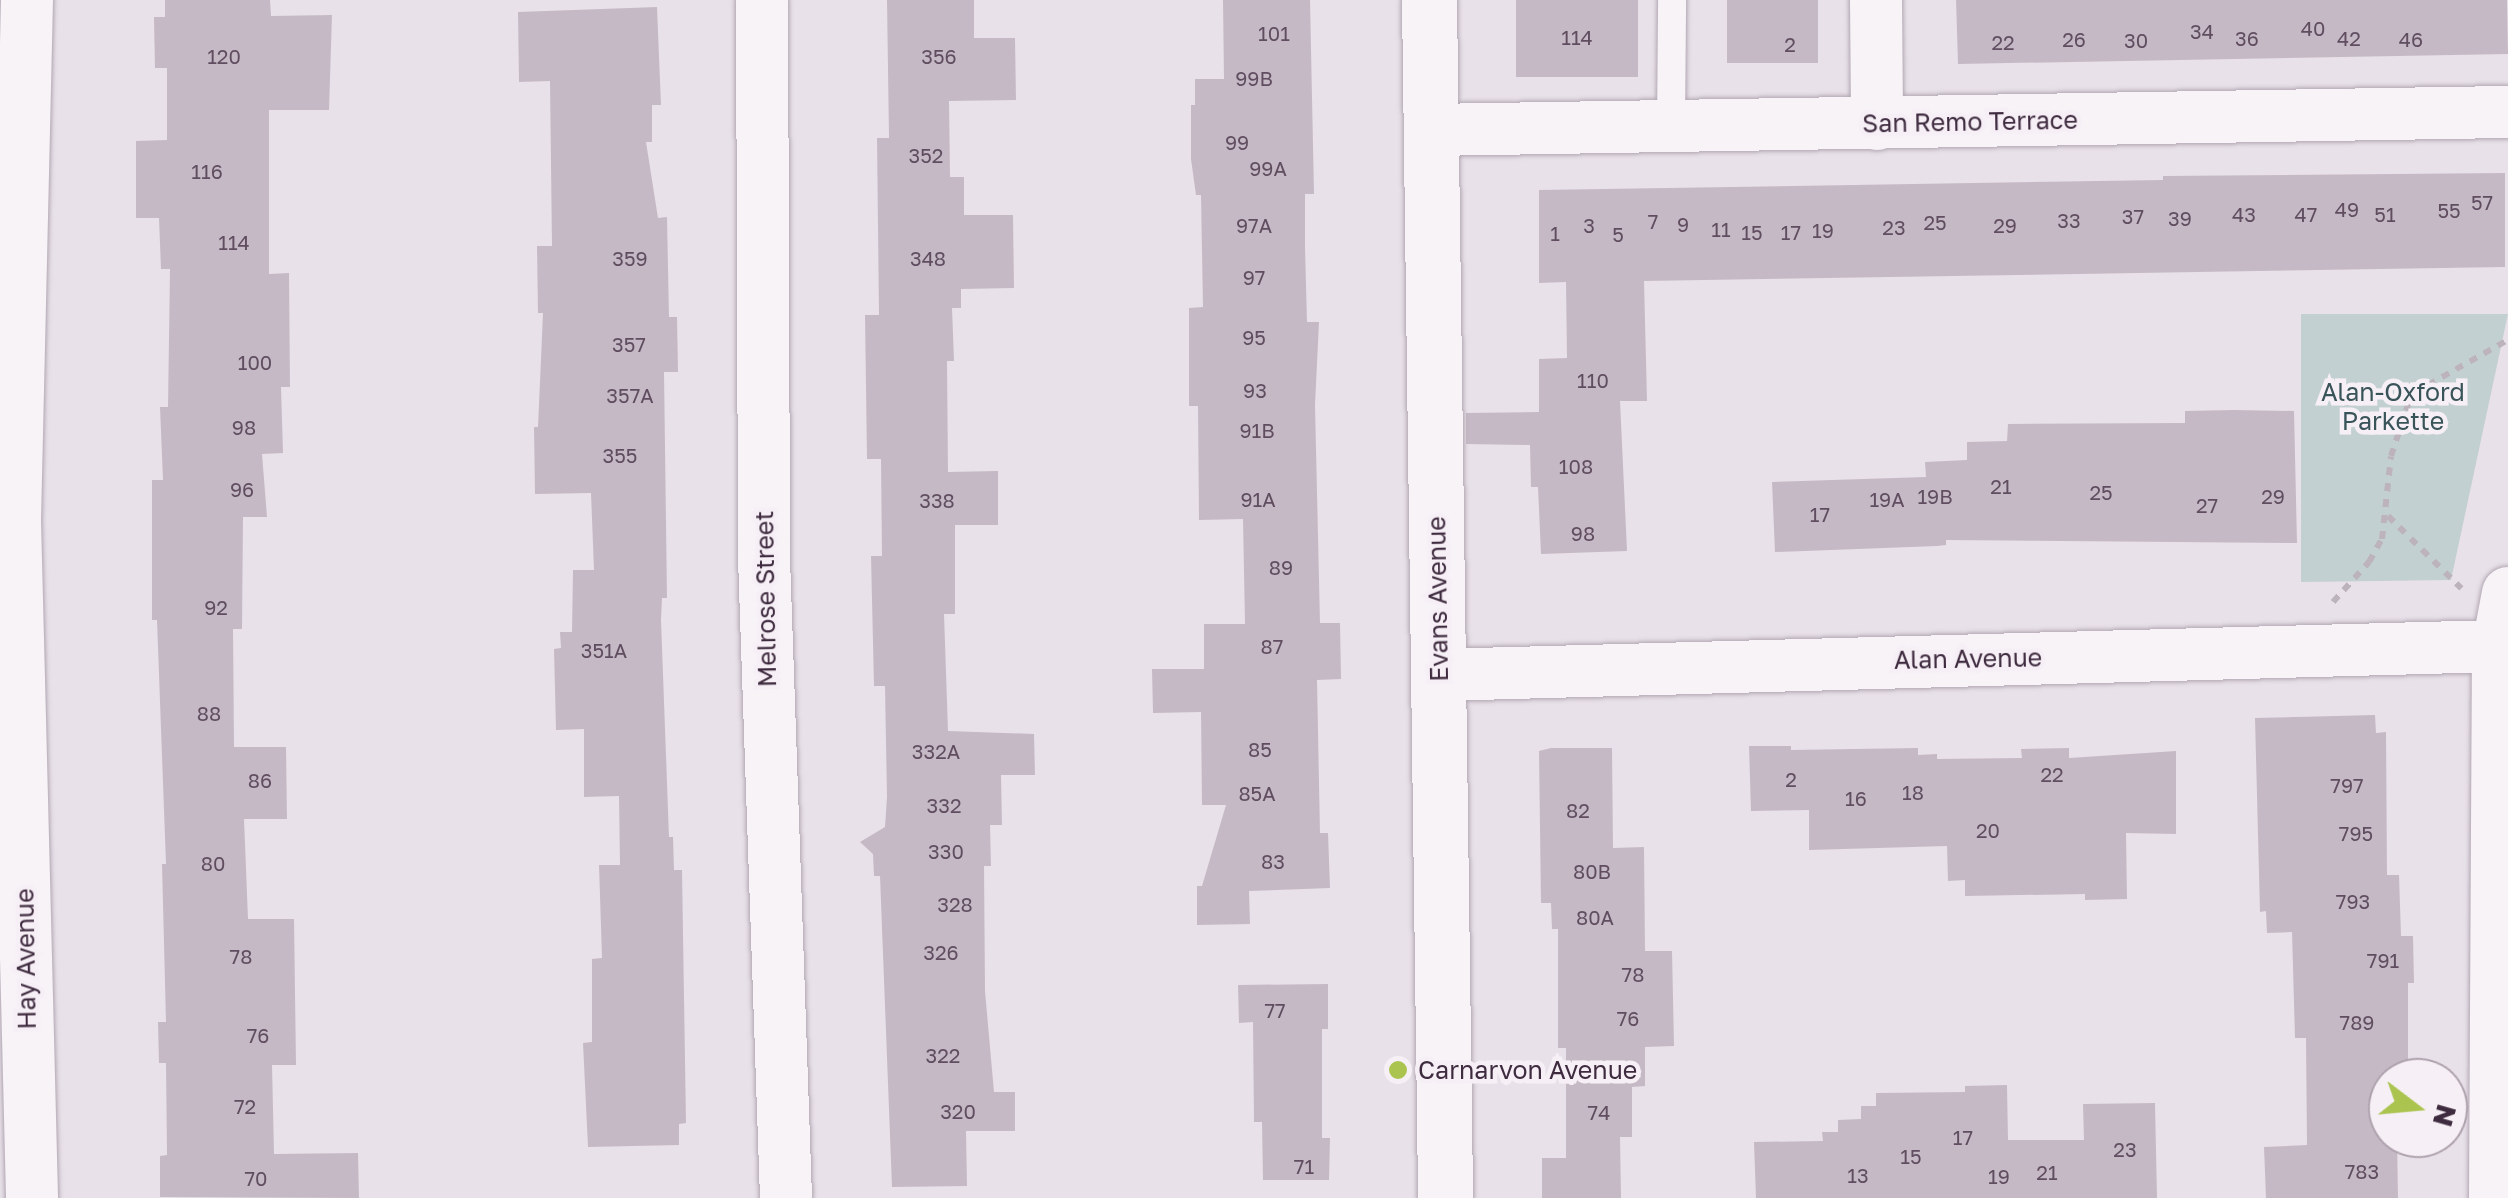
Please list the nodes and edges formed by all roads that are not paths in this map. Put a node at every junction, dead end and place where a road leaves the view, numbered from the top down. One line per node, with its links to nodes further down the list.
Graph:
1 (27, 0): 13 (street, Hay Avenue)
2 (762, 0): 14 (street, Melrose Street)
3 (1430, 0): 9 (street, Evans Avenue)
4 (1672, 0): 8 (lane)
5 (1876, 0): 7 (street)
6 (2508, 112): 7 (street, San Remo Terrace)
7 (1877, 124): 8 (street, San Remo Terrace)
8 (1670, 127): 9 (street, San Remo Terrace)
9 (1431, 130): 12 (street, Evans Avenue)
10 (2508, 593): 11 (street)
11 (2498, 646): 12 (street, Alan Avenue); 16 (street)
12 (1438, 676): 15 (street, Evans Avenue)
13 (32, 1198)
14 (786, 1198)
15 (1445, 1198)
16 (2496, 1198)

